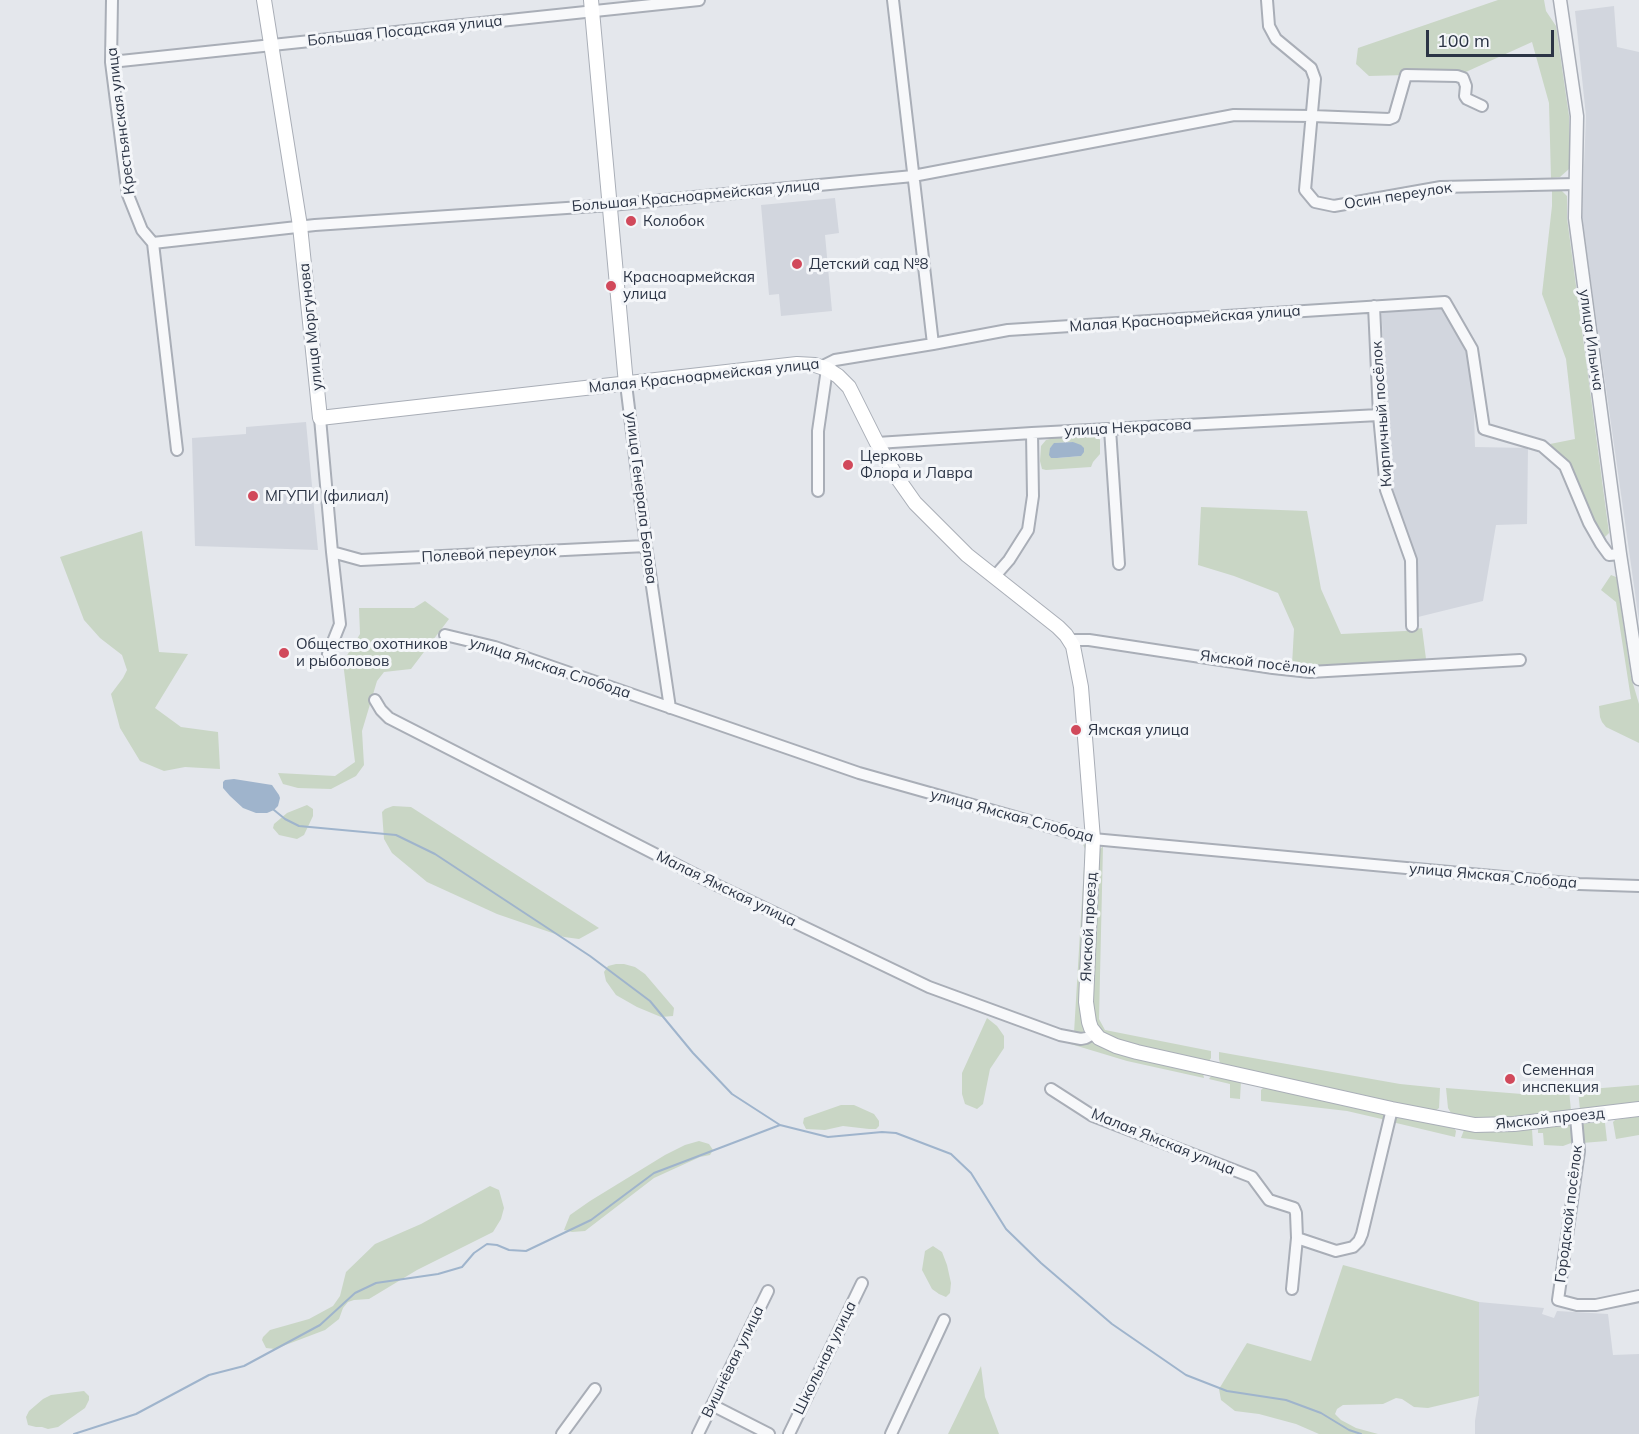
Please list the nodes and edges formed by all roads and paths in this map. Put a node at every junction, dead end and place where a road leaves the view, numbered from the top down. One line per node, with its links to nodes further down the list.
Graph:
1 (112, 0): 9 (street, Крестьянская улица)
2 (264, 0): 8 (main road, улица Моргунова)
3 (699, 0): 7 (street, Большая Посадская улица)
4 (893, 0): 12 (street)
5 (1268, 0): 11 (street, Осин переулок)
6 (1560, 0): 13 (street, улица Ильича)
7 (592, 6): 8 (street, Большая Посадская улица); 14 (main road, улица Генерала Белова)
8 (271, 46): 9 (street, Большая Посадская улица); 15 (main road, улица Моргунова)
9 (111, 62): 16 (street, Крестьянская улица)
10 (1482, 106): 11 (street)
11 (1311, 116): 12 (street, Большая Красноармейская улица); 13 (street, Осин переулок)
12 (913, 176): 14 (street, Большая Красноармейская улица); 18 (street)
13 (1576, 184): 30 (street, улица Ильича)
14 (611, 205): 15 (street, Большая Красноармейская улица); 20 (main road, улица Генерала Белова)
15 (300, 226): 16 (street, Большая Красноармейская улица); 22 (main road, улица Моргунова)
16 (153, 243): 26 (street, Крестьянская улица)
17 (1374, 306): 18 (street, Малая Красноармейская улица); 21 (street, Кирпичный посёлок); 30 (street, Малая Красноармейская улица)
18 (933, 344): 19 (street, Малая Красноармейская улица)
19 (824, 368): 20 (main road, Малая Красноармейская улица); 25 (main road); 27 (street)
20 (626, 384): 22 (main road, Малая Красноармейская улица); 28 (street, улица Генерала Белова)
21 (1379, 415): 23 (street, улица Некрасова); 33 (street, Кирпичный посёлок)
22 (320, 418): 29 (street, улица Моргунова)
23 (1110, 429): 24 (street, улица Некрасова); 31 (street)
24 (1032, 433): 25 (street, улица Некрасова); 32 (street)
25 (876, 443): 32 (main road)
26 (177, 450)
27 (818, 491)
28 (646, 546): 29 (street, Полевой переулок); 40 (street, улица Генерала Белова)
29 (332, 552): 36 (street, улица Моргунова)
30 (1620, 554): 38 (street, улица Ильича)
31 (1119, 564)
32 (995, 576): 35 (main road)
33 (1413, 626)
34 (445, 635): 40 (street, улица Ямская Слобода)
35 (1070, 640): 37 (street, Ямской посёлок); 41 (main road, Ямской проезд)
36 (328, 654)
37 (1520, 660)
38 (1639, 680)
39 (375, 700): 43 (street, Малая Ямская улица)
40 (670, 708): 41 (street, улица Ямская Слобода)
41 (1093, 839): 42 (street, улица Ямская Слобода); 43 (main road, Ямской проезд)
42 (1639, 886)
43 (1095, 1033): 45 (main road, Ямской проезд)
44 (1051, 1089): 48 (street, Малая Ямская улица)
45 (1392, 1109): 47 (main road, Ямской проезд); 48 (street)
46 (1639, 1109): 47 (main road, Ямской проезд)
47 (1576, 1117): 52 (street, Городской посёлок)
48 (1297, 1238): 50 (street, Малая Ямская улица)
49 (862, 1283): 59 (street, Школьная улица)
50 (1292, 1289)
51 (768, 1291): 55 (street, Вишнёвая улица)
52 (1639, 1296)
53 (944, 1320): 60 (street)
54 (595, 1389): 56 (street)
55 (712, 1405): 57 (street, Вишнёвая улица); 58 (street)
56 (562, 1434)
57 (698, 1434)
58 (770, 1434)
59 (789, 1434)
60 (891, 1434)

